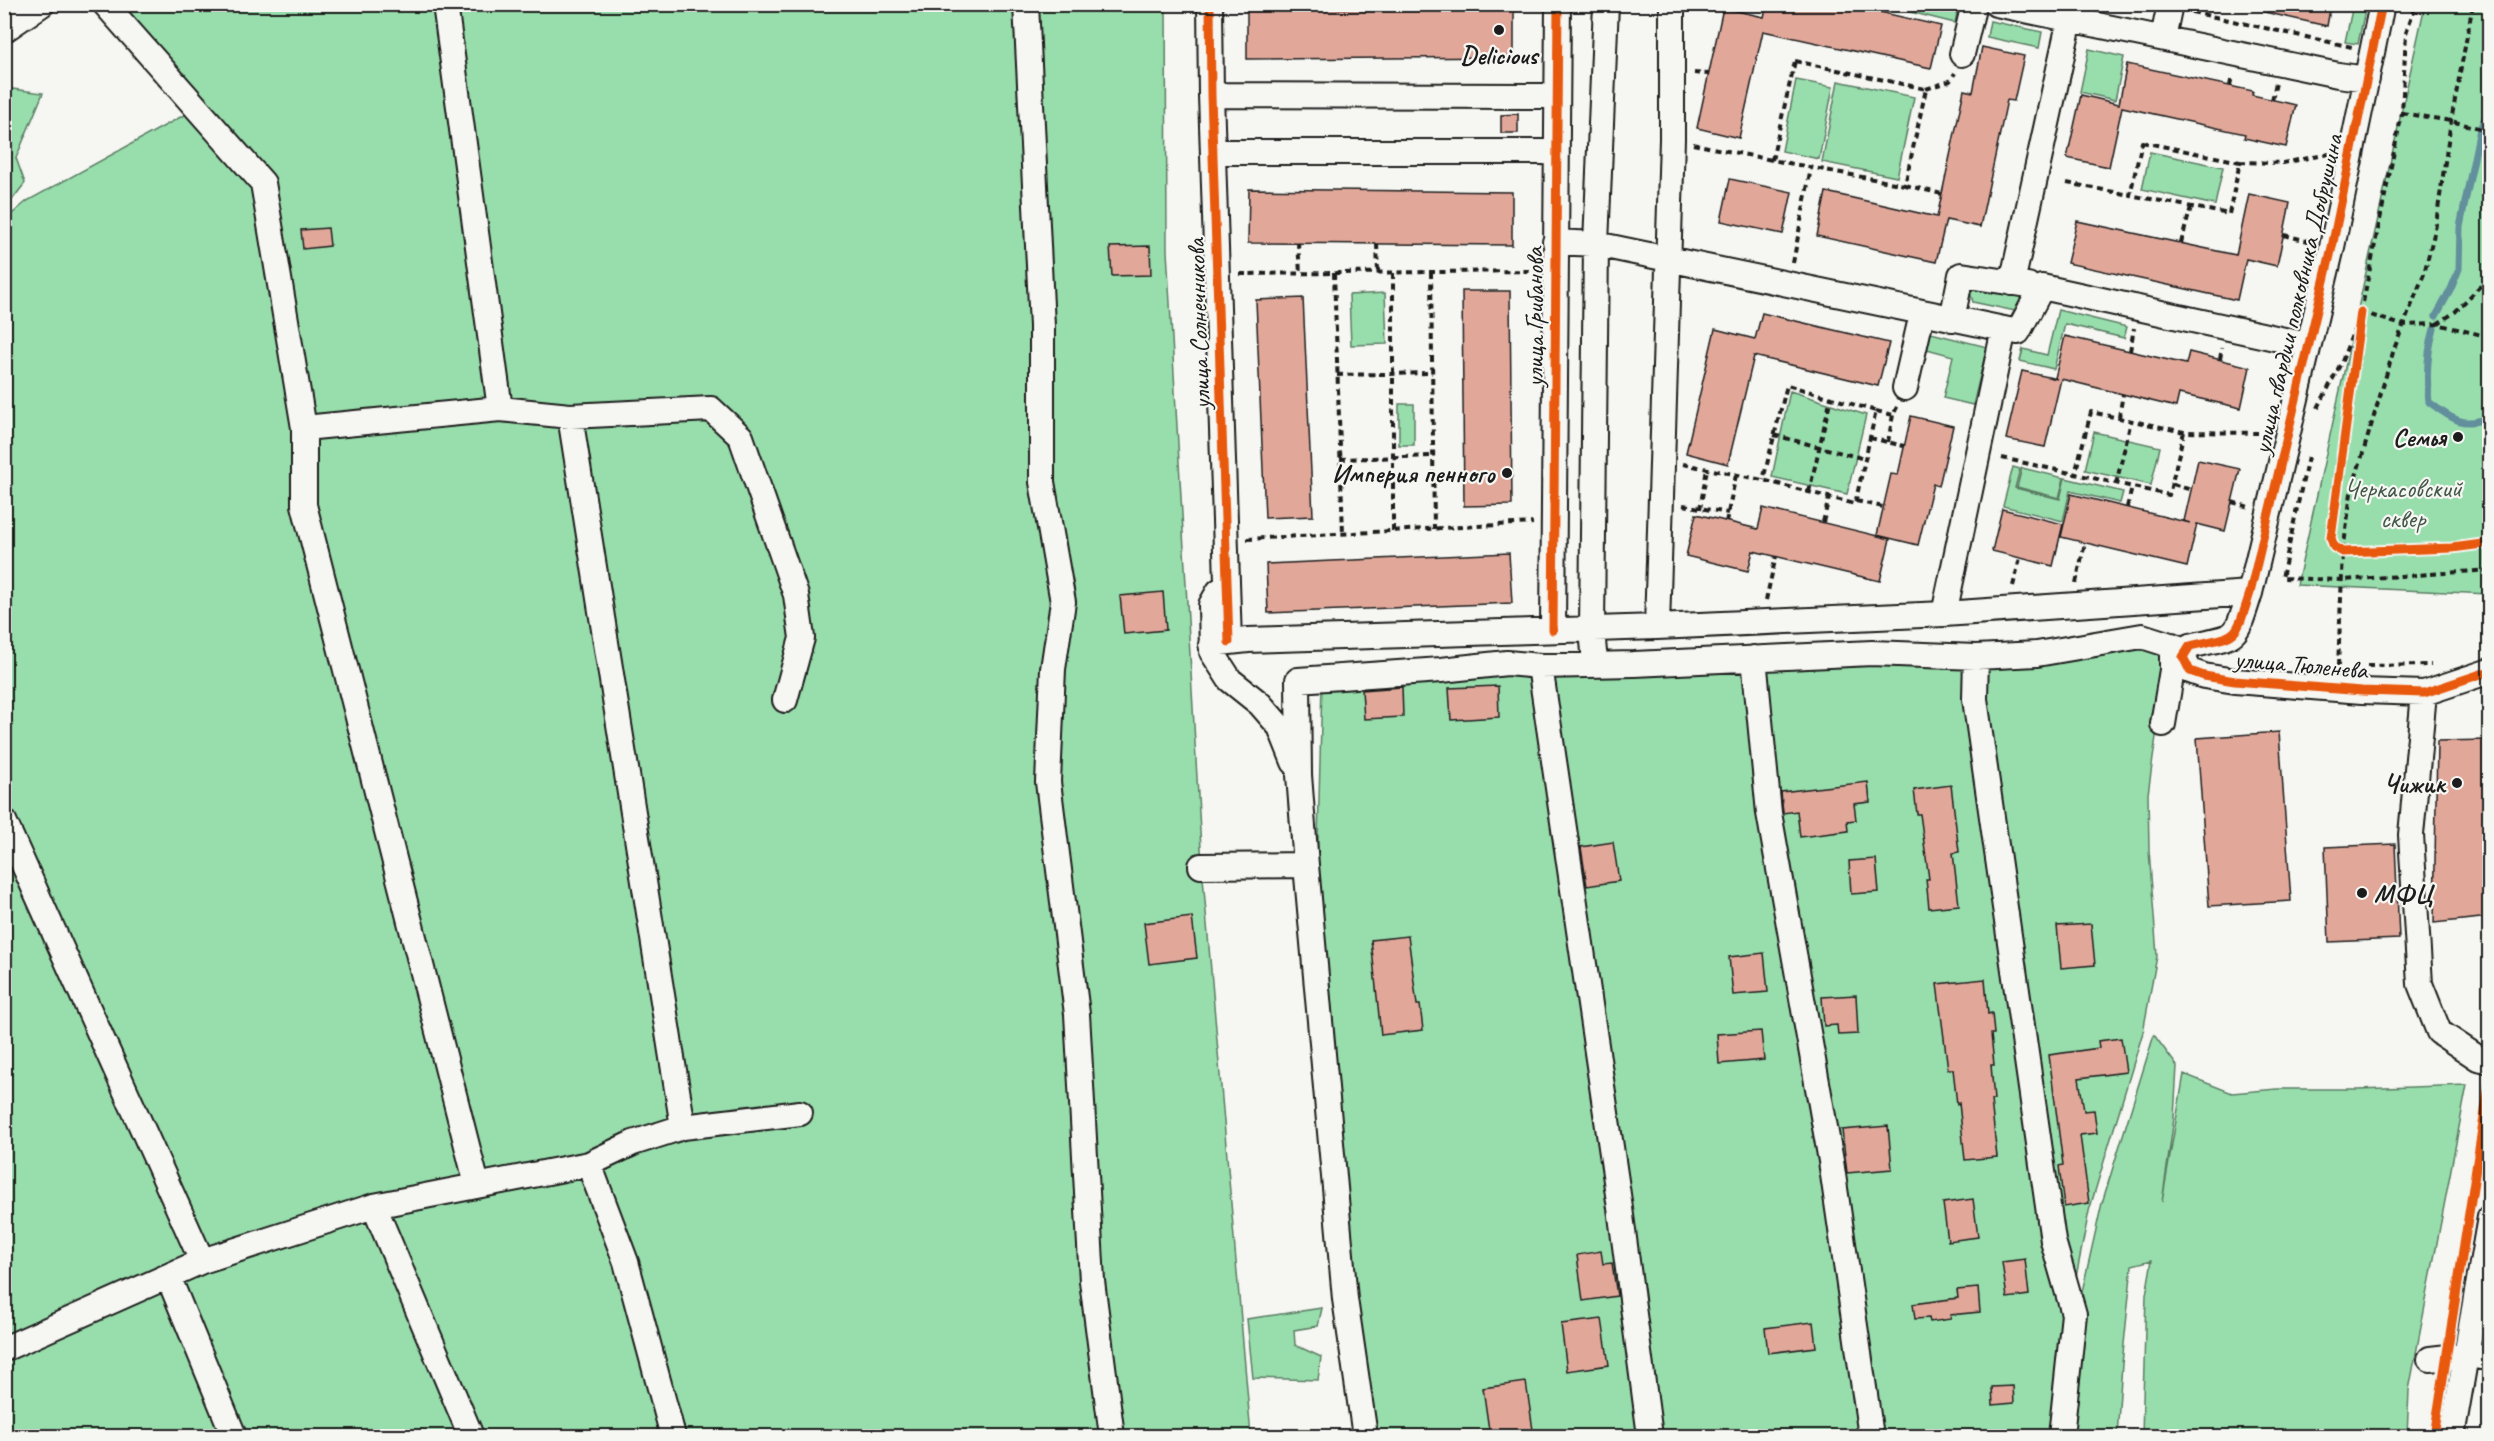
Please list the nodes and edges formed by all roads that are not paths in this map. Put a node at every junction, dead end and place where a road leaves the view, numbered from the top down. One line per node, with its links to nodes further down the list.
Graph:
1 (42, 4): 14 (street)
2 (105, 4): 34 (street)
3 (445, 4): 32 (street)
4 (1026, 4): 70 (street)
5 (1210, 4): 18 (street, улица Солнечникова)
6 (1558, 4): 19 (street, улица Грибанова)
7 (1606, 4): 23 (street)
8 (1672, 4): 24 (street)
9 (1974, 4): 16 (street)
10 (1996, 4): 13 (street)
11 (2382, 4): 17 (street, улица гвардии полковника Добрушина)
12 (2178, 8): 15 (street)
13 (2070, 19): 15 (street); 25 (street)
14 (4, 30)
15 (2163, 38): 17 (street)
16 (1962, 54)
17 (2367, 79): 30 (street, улица гвардии полковника Добрушина)
18 (1211, 95): 19 (street); 20 (street, улица Солнечникова)
19 (1556, 96): 21 (street, улица Грибанова)
20 (1214, 152): 21 (street); 40 (street, улица Солнечникова)
21 (1556, 152): 22 (street, улица Грибанова)
22 (1555, 242): 23 (street); 39 (street, улица Грибанова)
23 (1596, 244): 24 (street); 38 (street)
24 (1669, 258): 27 (street); 37 (street)
25 (2012, 283): 26 (street); 27 (street)
26 (2042, 287): 29 (street); 30 (street)
27 (1952, 319): 29 (street)
28 (1919, 327): 31 (street)
29 (2004, 329): 36 (street)
30 (2307, 345): 35 (street, улица гвардии полковника Добрушина)
31 (1905, 388)
32 (500, 409): 33 (street); 34 (street)
33 (570, 416): 48 (street); 56 (street)
34 (304, 428): 58 (street)
35 (2250, 593): 36 (street); 41 (street, улица Тюленева)
36 (1944, 614): 37 (street)
37 (1657, 627): 38 (street)
38 (1592, 629): 39 (street); 44 (street)
39 (1553, 630): 40 (street)
40 (1220, 643): 50 (street)
41 (2179, 647): 42 (street); 47 (street, улица Тюленева); 49 (street)
42 (1976, 657): 43 (street); 74 (street)
43 (1754, 658): 44 (street); 73 (street)
44 (1595, 664): 45 (street)
45 (1540, 666): 50 (street); 72 (street)
46 (2490, 671): 47 (street, улица Тюленева)
47 (2424, 693): 54 (street)
48 (785, 700)
49 (2163, 724)
50 (1299, 775): 52 (street)
51 (4, 821): 61 (street)
52 (1306, 865): 53 (street); 71 (street)
53 (1201, 866)
54 (2490, 1061)
55 (800, 1113): 56 (street)
56 (683, 1126): 57 (street)
57 (589, 1164): 58 (street); 69 (street)
58 (477, 1185): 59 (street)
59 (374, 1206): 61 (street); 68 (street)
60 (2490, 1217): 64 (street)
61 (202, 1261): 62 (street)
62 (168, 1276): 63 (street); 67 (street)
63 (4, 1349)
64 (2466, 1355): 65 (street); 66 (street); 75 (street)
65 (2490, 1358)
66 (2430, 1359)
67 (234, 1437)
68 (471, 1437)
69 (673, 1437)
70 (1112, 1437)
71 (1365, 1437)
72 (1650, 1437)
73 (1871, 1437)
74 (2061, 1437)
75 (2452, 1437)

